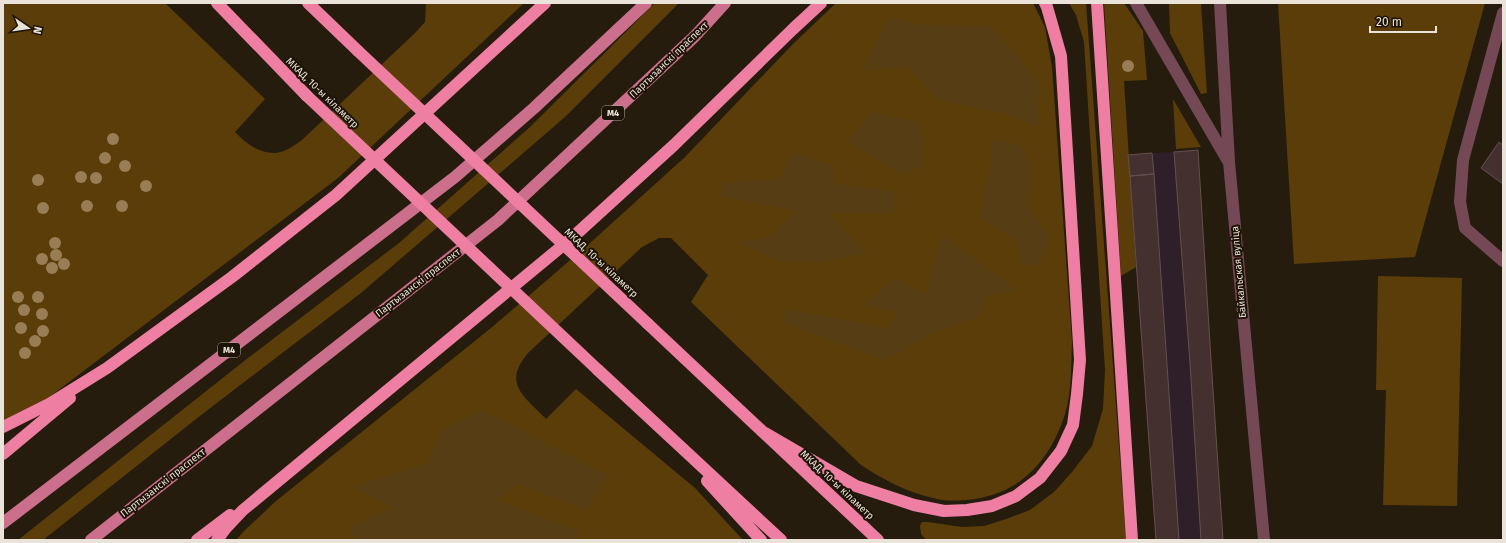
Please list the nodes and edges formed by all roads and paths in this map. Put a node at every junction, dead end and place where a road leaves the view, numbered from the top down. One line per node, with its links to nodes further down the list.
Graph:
1 (217, 3): 17 (highway, МКАД, 10-ы кіламетр, bridge)
2 (308, 3): 20 (highway, МКАД, 10-ы кіламетр, bridge)
3 (545, 3): 16 (highway)
4 (646, 3): 22 (main road, М4)
5 (725, 3): 23 (main road, Партызанскі праспект / М4)
6 (813, 3): 13 (highway)
7 (821, 3): 13 (highway)
8 (1045, 3): 20 (highway)
9 (1097, 3): 29 (highway)
10 (1136, 3): 14 (street)
11 (1220, 3): 14 (street, Байкальская вуліца)
12 (1503, 13): 15 (street)
13 (792, 29): 18 (highway)
14 (1229, 162): 30 (street, Байкальская вуліца)
15 (1503, 261)
16 (107, 368): 19 (highway); 21 (highway)
17 (606, 380): 26 (highway); 27 (highway, МКАД, 10-ы кіламетр)
18 (344, 425): 24 (highway); 25 (highway)
19 (3, 427)
20 (765, 433): 28 (highway, МКАД, 10-ы кіламетр)
21 (3, 454)
22 (3, 523)
23 (91, 540)
24 (197, 540)
25 (217, 540)
26 (761, 540)
27 (781, 540)
28 (878, 540)
29 (1132, 540)
30 (1264, 540)

